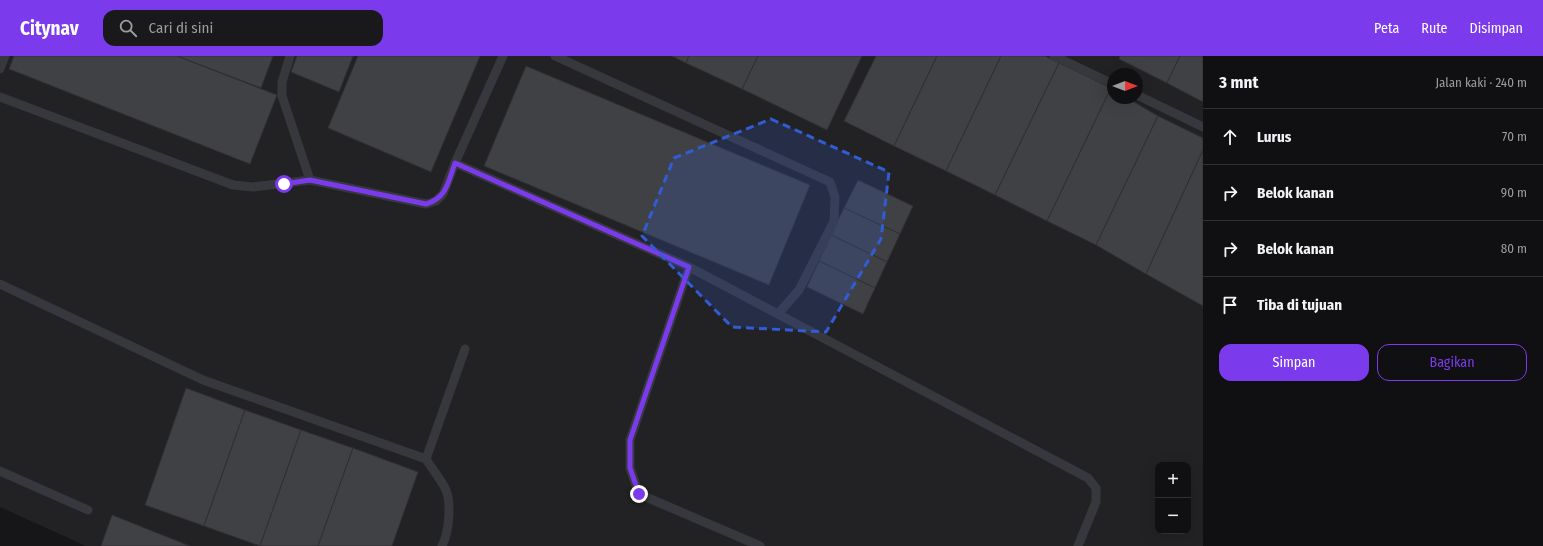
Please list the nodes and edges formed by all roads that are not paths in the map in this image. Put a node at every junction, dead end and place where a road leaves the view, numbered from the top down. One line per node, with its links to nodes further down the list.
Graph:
1 (6, 56): 6 (lane)
2 (290, 56): 12 (lane)
3 (503, 56): 11 (lane)
4 (555, 56): 15 (lane)
5 (1054, 56): 7 (lane)
6 (0, 70)
7 (1107, 81)
8 (0, 98): 12 (lane)
9 (1143, 99): 10 (lane)
10 (1203, 127)
11 (455, 163): 12 (lane); 13 (lane)
12 (310, 180)
13 (689, 267): 15 (lane); 21 (lane)
14 (0, 284): 17 (lane)
15 (778, 314): 22 (lane)
16 (465, 349): 17 (lane)
17 (426, 459): 20 (lane)
18 (0, 471): 19 (lane)
19 (88, 510)
20 (442, 546)
21 (760, 546)
22 (1078, 546)

